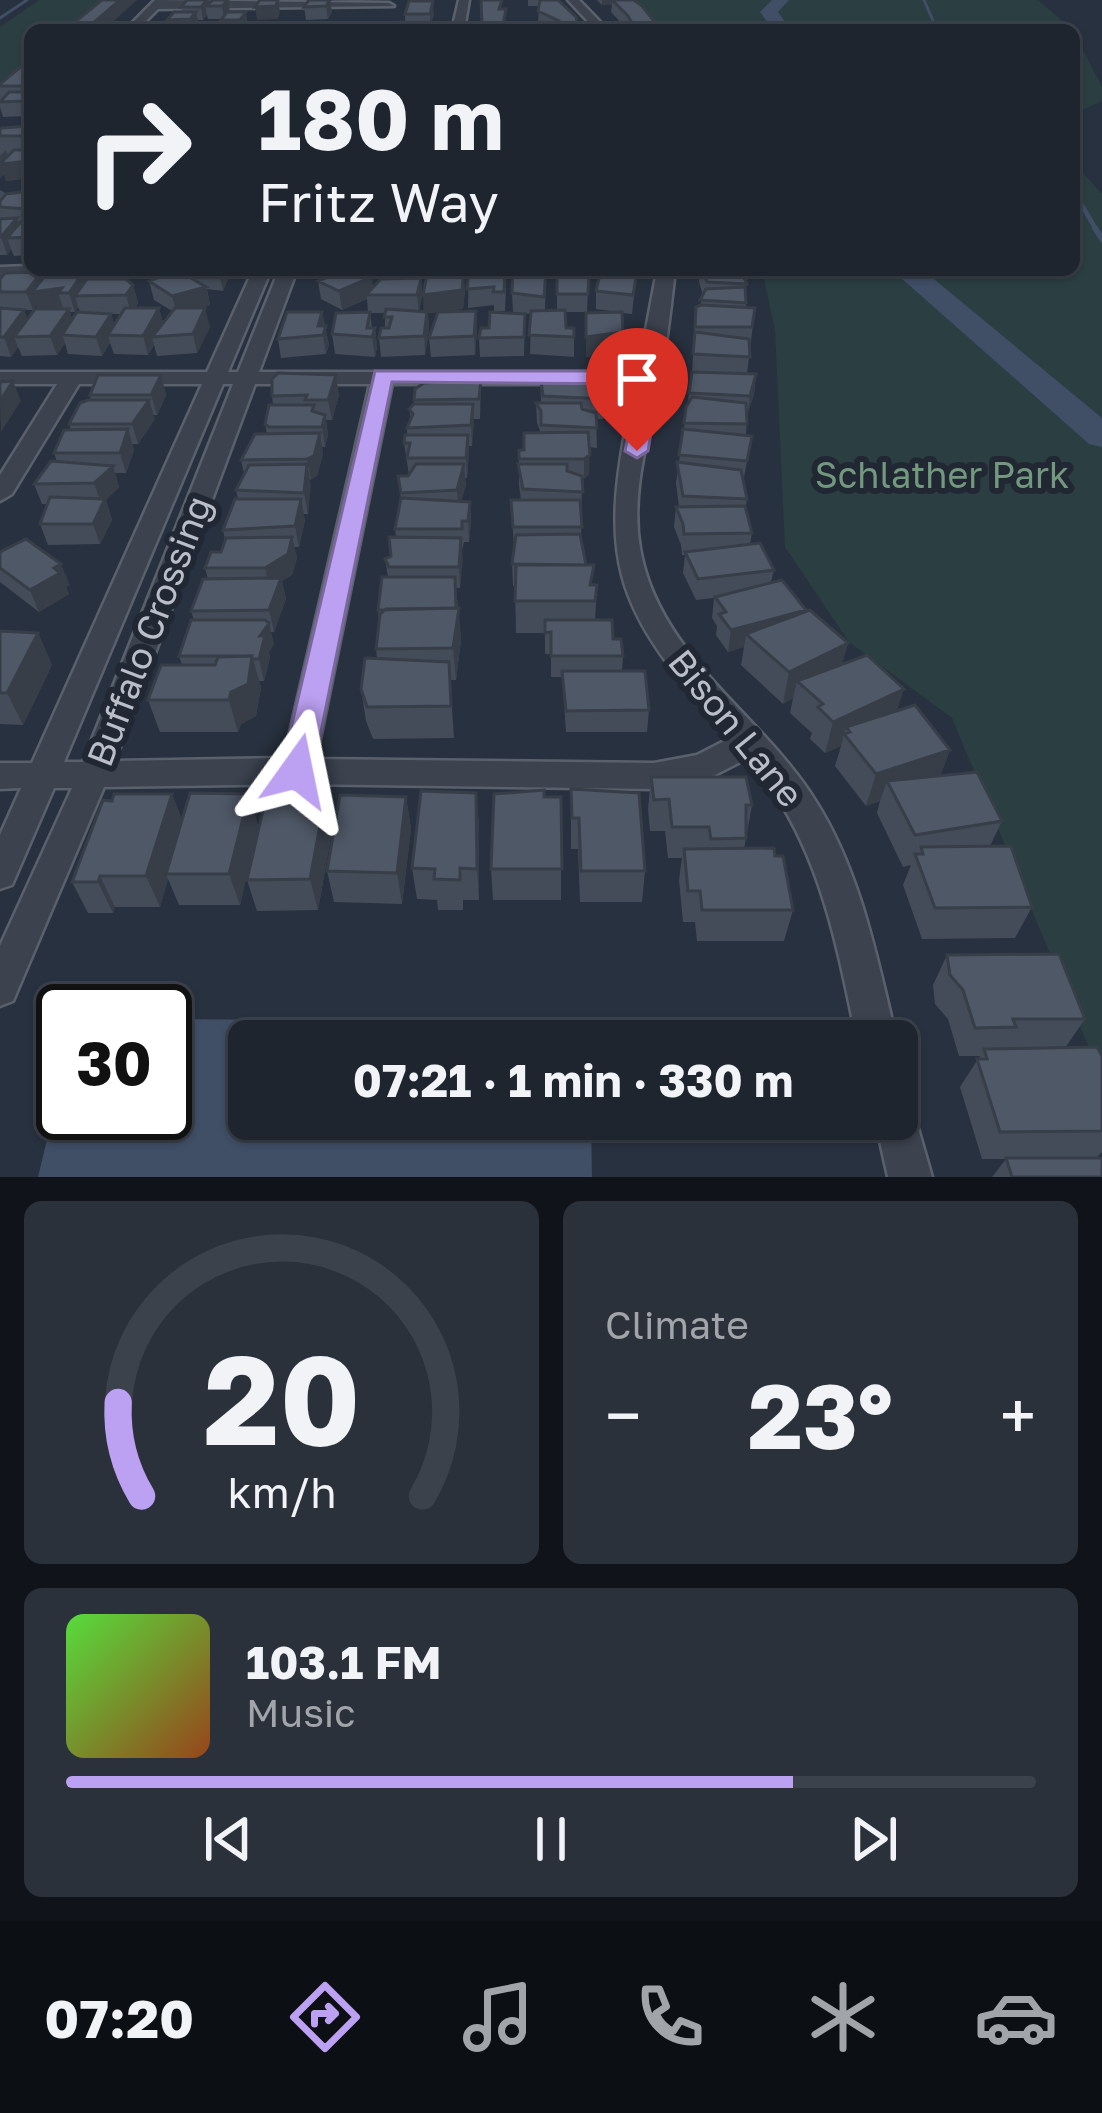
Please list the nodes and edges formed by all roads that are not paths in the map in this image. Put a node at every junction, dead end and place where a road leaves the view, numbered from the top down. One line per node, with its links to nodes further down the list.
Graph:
1 (573, 0): 5 (street)
2 (158, 3): 3 (street)
3 (306, 3): 4 (street)
4 (381, 8)
5 (596, 24)
6 (259, 276): 14 (street, Buffalo Crossing)
7 (286, 276): 12 (street, Buffalo Crossing)
8 (665, 276): 13 (street, Bison Lane)
9 (383, 375): 12 (street); 13 (street); 17 (street)
10 (0, 378): 11 (street)
11 (72, 378): 14 (street); 15 (street)
12 (246, 378): 14 (street); 20 (street, Buffalo Crossing)
13 (650, 378): 16 (street, Bison Lane)
14 (215, 379): 19 (street, Buffalo Crossing)
15 (0, 494)
16 (748, 743): 17 (street); 23 (street, Bison Lane)
17 (297, 771): 20 (street)
18 (0, 776): 19 (street)
19 (44, 776): 20 (street); 21 (street, Buffalo Crossing)
20 (93, 776): 22 (street, Buffalo Crossing)
21 (0, 874)
22 (0, 988)
23 (872, 1020)
24 (901, 1140): 25 (street)
25 (910, 1177)

